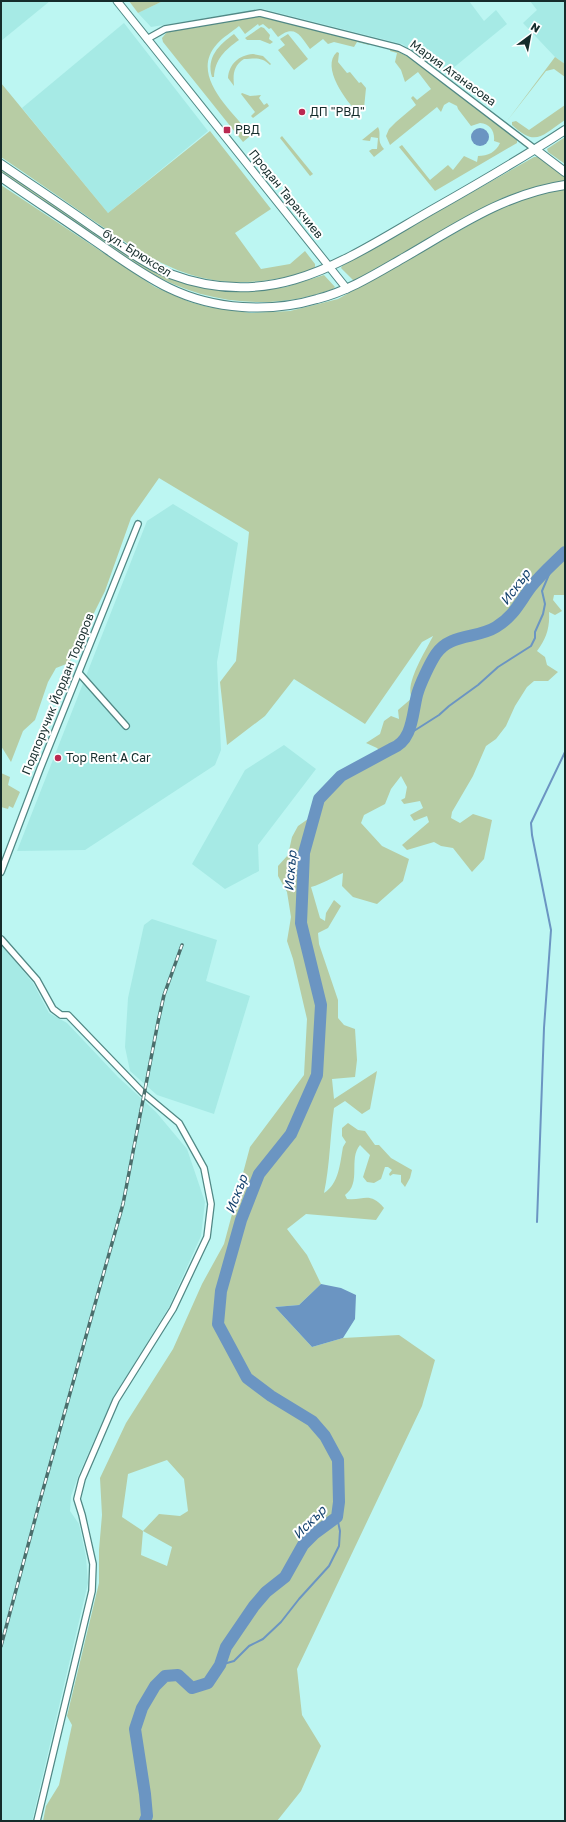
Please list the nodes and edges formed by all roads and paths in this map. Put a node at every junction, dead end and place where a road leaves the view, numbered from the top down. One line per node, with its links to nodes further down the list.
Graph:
1 (117, 1): 2 (street, Продан Таракчиев)
2 (147, 39): 4 (street, Мария Атанасова); 9 (street, Продан Таракчиев)
3 (565, 130): 4 (main road, бул. Брюксел)
4 (536, 150): 6 (main road); 9 (main road, бул. Брюксел)
5 (1, 164): 9 (main road, бул. Брюксел)
6 (565, 172)
7 (1, 177): 10 (main road, бул. Брюксел)
8 (565, 185): 10 (main road, бул. Брюксел)
9 (330, 267): 10 (street, Продан Таракчиев)
10 (347, 289)
11 (138, 524): 12 (street, Подпоручик Йордан Тодоров)
12 (79, 673): 13 (street); 14 (street, Подпоручик Йордан Тодоров)
13 (126, 726)
14 (1, 872)
15 (1, 939): 16 (street)
16 (37, 1821)

